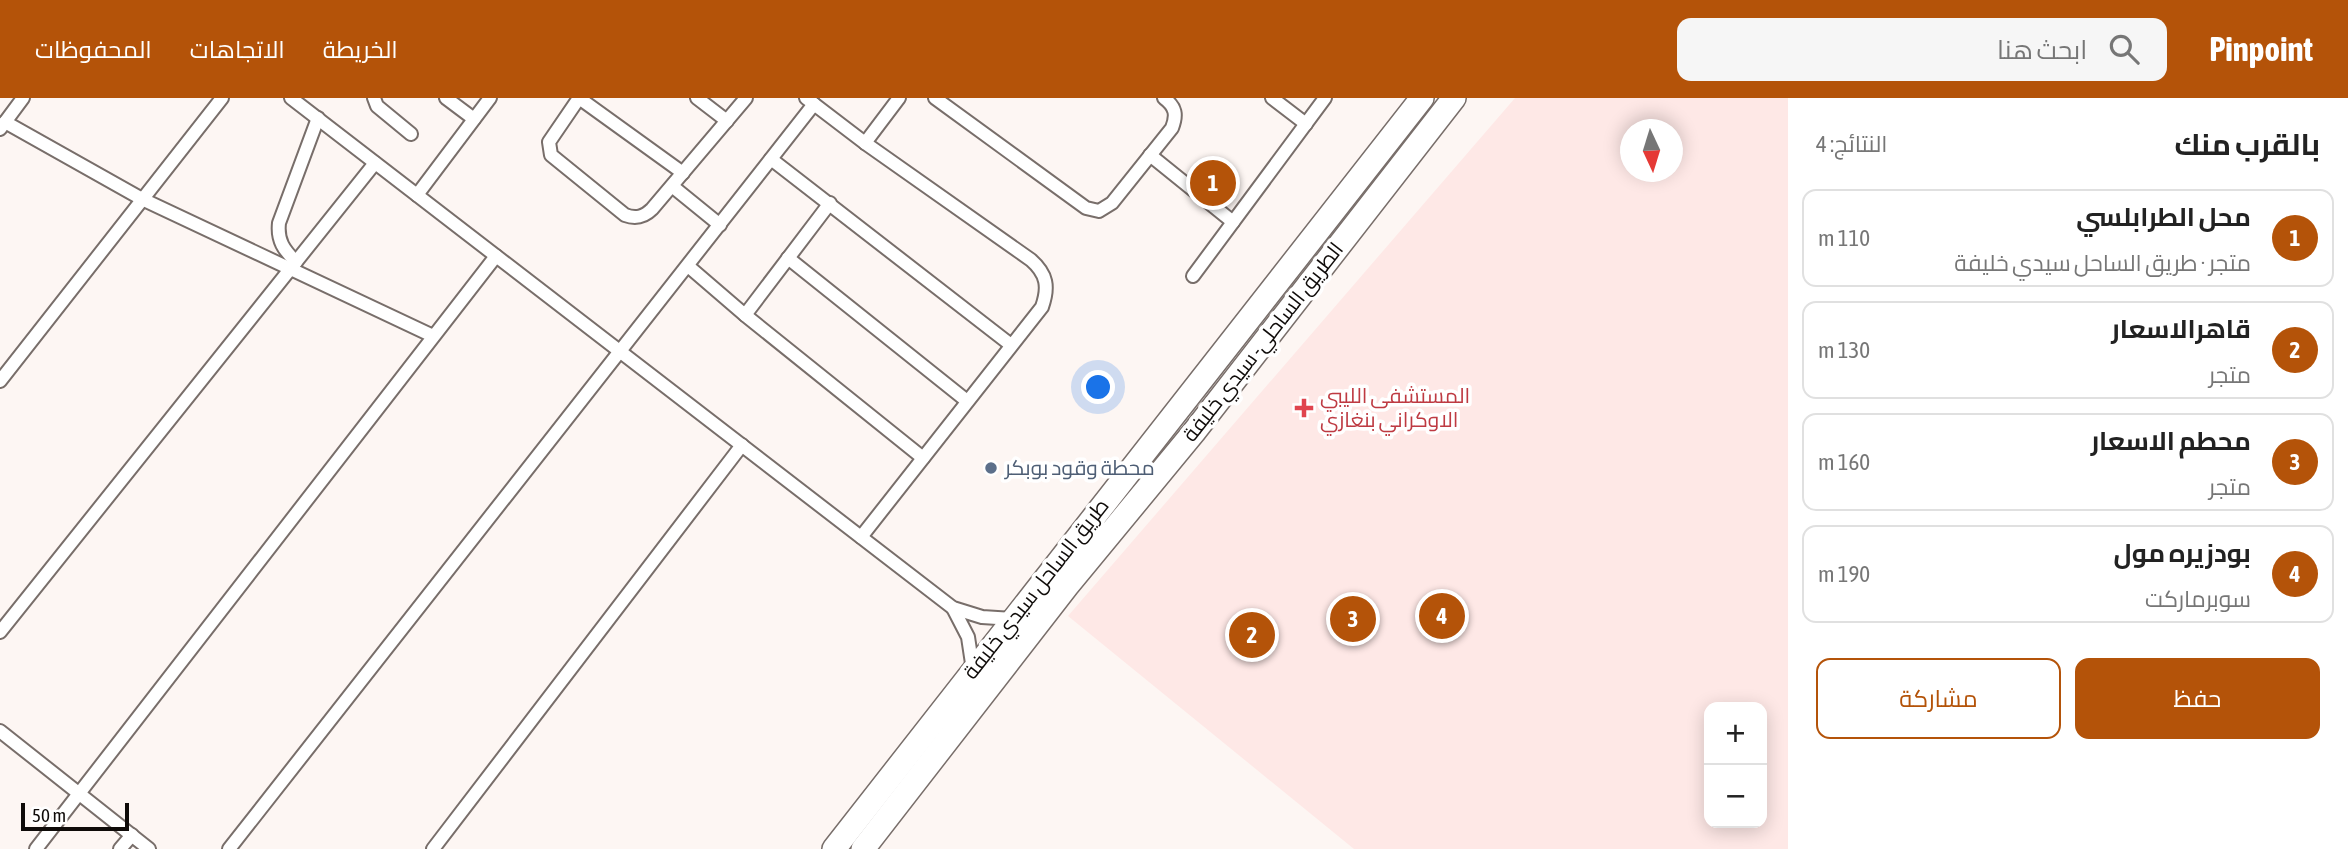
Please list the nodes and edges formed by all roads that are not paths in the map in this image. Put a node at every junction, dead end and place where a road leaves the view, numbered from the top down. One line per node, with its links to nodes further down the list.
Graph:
1 (23, 98): 22 (street)
2 (222, 98): 31 (street)
3 (291, 98): 18 (street)
4 (374, 98): 23 (street)
5 (446, 98): 19 (street)
6 (490, 98): 19 (street)
7 (579, 98): 28 (street); 29 (street)
8 (697, 98): 20 (street)
9 (746, 98): 20 (street)
10 (899, 98): 24 (street)
11 (935, 98): 25 (street)
12 (1164, 98): 25 (street)
13 (1272, 98): 21 (street)
14 (1325, 98): 21 (street)
15 (1422, 98): 50 (highway, طريق الساحل سيدي خليفة)
16 (1454, 98): 62 (highway, الطريق الساحلي- سيدي خليفة)
17 (810, 101): 24 (street); 26 (street)
18 (318, 118): 27 (street); 37 (street)
19 (474, 120): 30 (street)
20 (727, 121): 28 (street)
21 (1306, 124): 33 (street)
22 (3, 126): 31 (street)
23 (411, 134)
24 (865, 143): 42 (street)
25 (1150, 155): 33 (street)
26 (771, 159): 32 (street); 34 (street)
27 (376, 163): 30 (street); 37 (street)
28 (683, 173): 29 (street)
29 (672, 186): 34 (street)
30 (417, 195): 35 (street)
31 (142, 199): 37 (street); 44 (street)
32 (830, 203): 36 (street); 42 (street)
33 (1233, 222): 39 (street)
34 (720, 225): 38 (street)
35 (496, 256): 41 (street); 43 (street)
36 (788, 258): 40 (street); 45 (street)
37 (293, 265): 41 (street); 51 (street)
38 (688, 267): 40 (street); 43 (street)
39 (1193, 276)
40 (745, 315): 47 (street)
41 (433, 337): 54 (street)
42 (1012, 345): 45 (street)
43 (620, 349): 46 (street); 59 (street)
44 (0, 381)
45 (967, 401): 47 (street)
46 (742, 445): 48 (street); 60 (street)
47 (923, 458): 48 (street)
48 (861, 537): 49 (street)
49 (953, 608): 50 (street); 52 (street)
50 (1013, 619): 52 (highway, طريق الساحل سيدي خليفة)
51 (0, 632)
52 (973, 670): 61 (highway, طريق الساحل سيدي خليفة)
53 (0, 731): 54 (street)
54 (80, 794): 55 (street); 56 (street)
55 (132, 835): 57 (street); 58 (street)
56 (36, 849)
57 (120, 849)
58 (149, 849)
59 (229, 849)
60 (433, 849)
61 (834, 849)
62 (863, 849)

